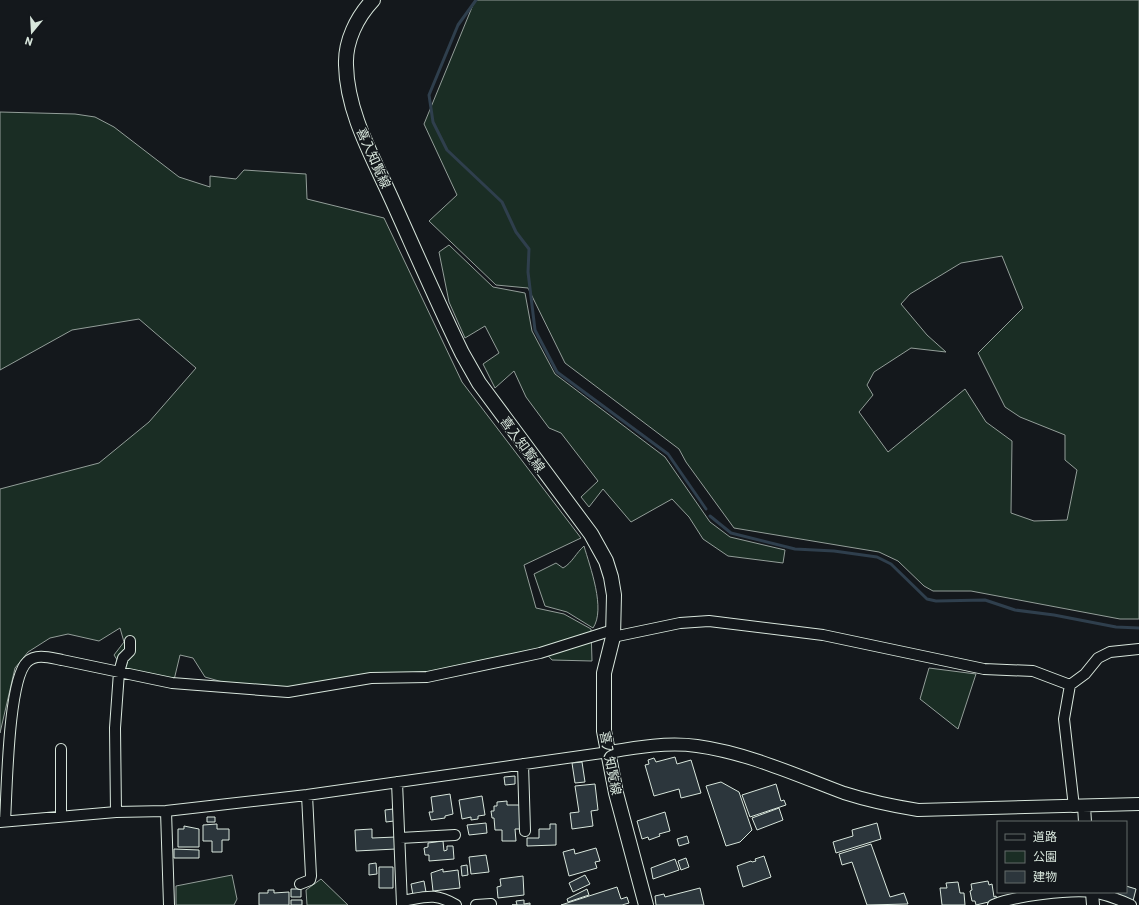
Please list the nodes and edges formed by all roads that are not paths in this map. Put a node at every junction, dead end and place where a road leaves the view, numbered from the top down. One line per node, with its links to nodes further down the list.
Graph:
1 (373, 0): 2 (main road, 喜入知覧線)
2 (613, 634): 5 (street); 6 (street); 8 (main road, 喜入知覧線)
3 (130, 641): 5 (street)
4 (1139, 649): 6 (street)
5 (119, 672): 15 (street); 17 (street)
6 (1070, 685): 13 (street)
7 (61, 749): 16 (street)
8 (609, 752): 9 (street); 13 (street); 31 (main road, 喜入知覧線)
9 (522, 764): 10 (street); 19 (street)
10 (397, 782): 11 (street); 21 (street)
11 (307, 795): 14 (street); 22 (street)
12 (1139, 804): 13 (street)
13 (1079, 806): 18 (street)
14 (166, 811): 15 (street); 28 (street)
15 (116, 812): 16 (street)
16 (61, 816): 17 (street)
17 (3, 821)
18 (1085, 821)
19 (525, 831)
20 (455, 835): 21 (street)
21 (400, 838): 26 (street)
22 (300, 884)
23 (1077, 893): 32 (street)
24 (1092, 893): 33 (street)
25 (1095, 893): 34 (street)
26 (402, 903): 29 (street)
27 (491, 904): 30 (street)
28 (169, 905)
29 (456, 905)
30 (476, 905)
31 (646, 905)
32 (992, 905)
33 (1093, 905)
34 (1131, 905)

